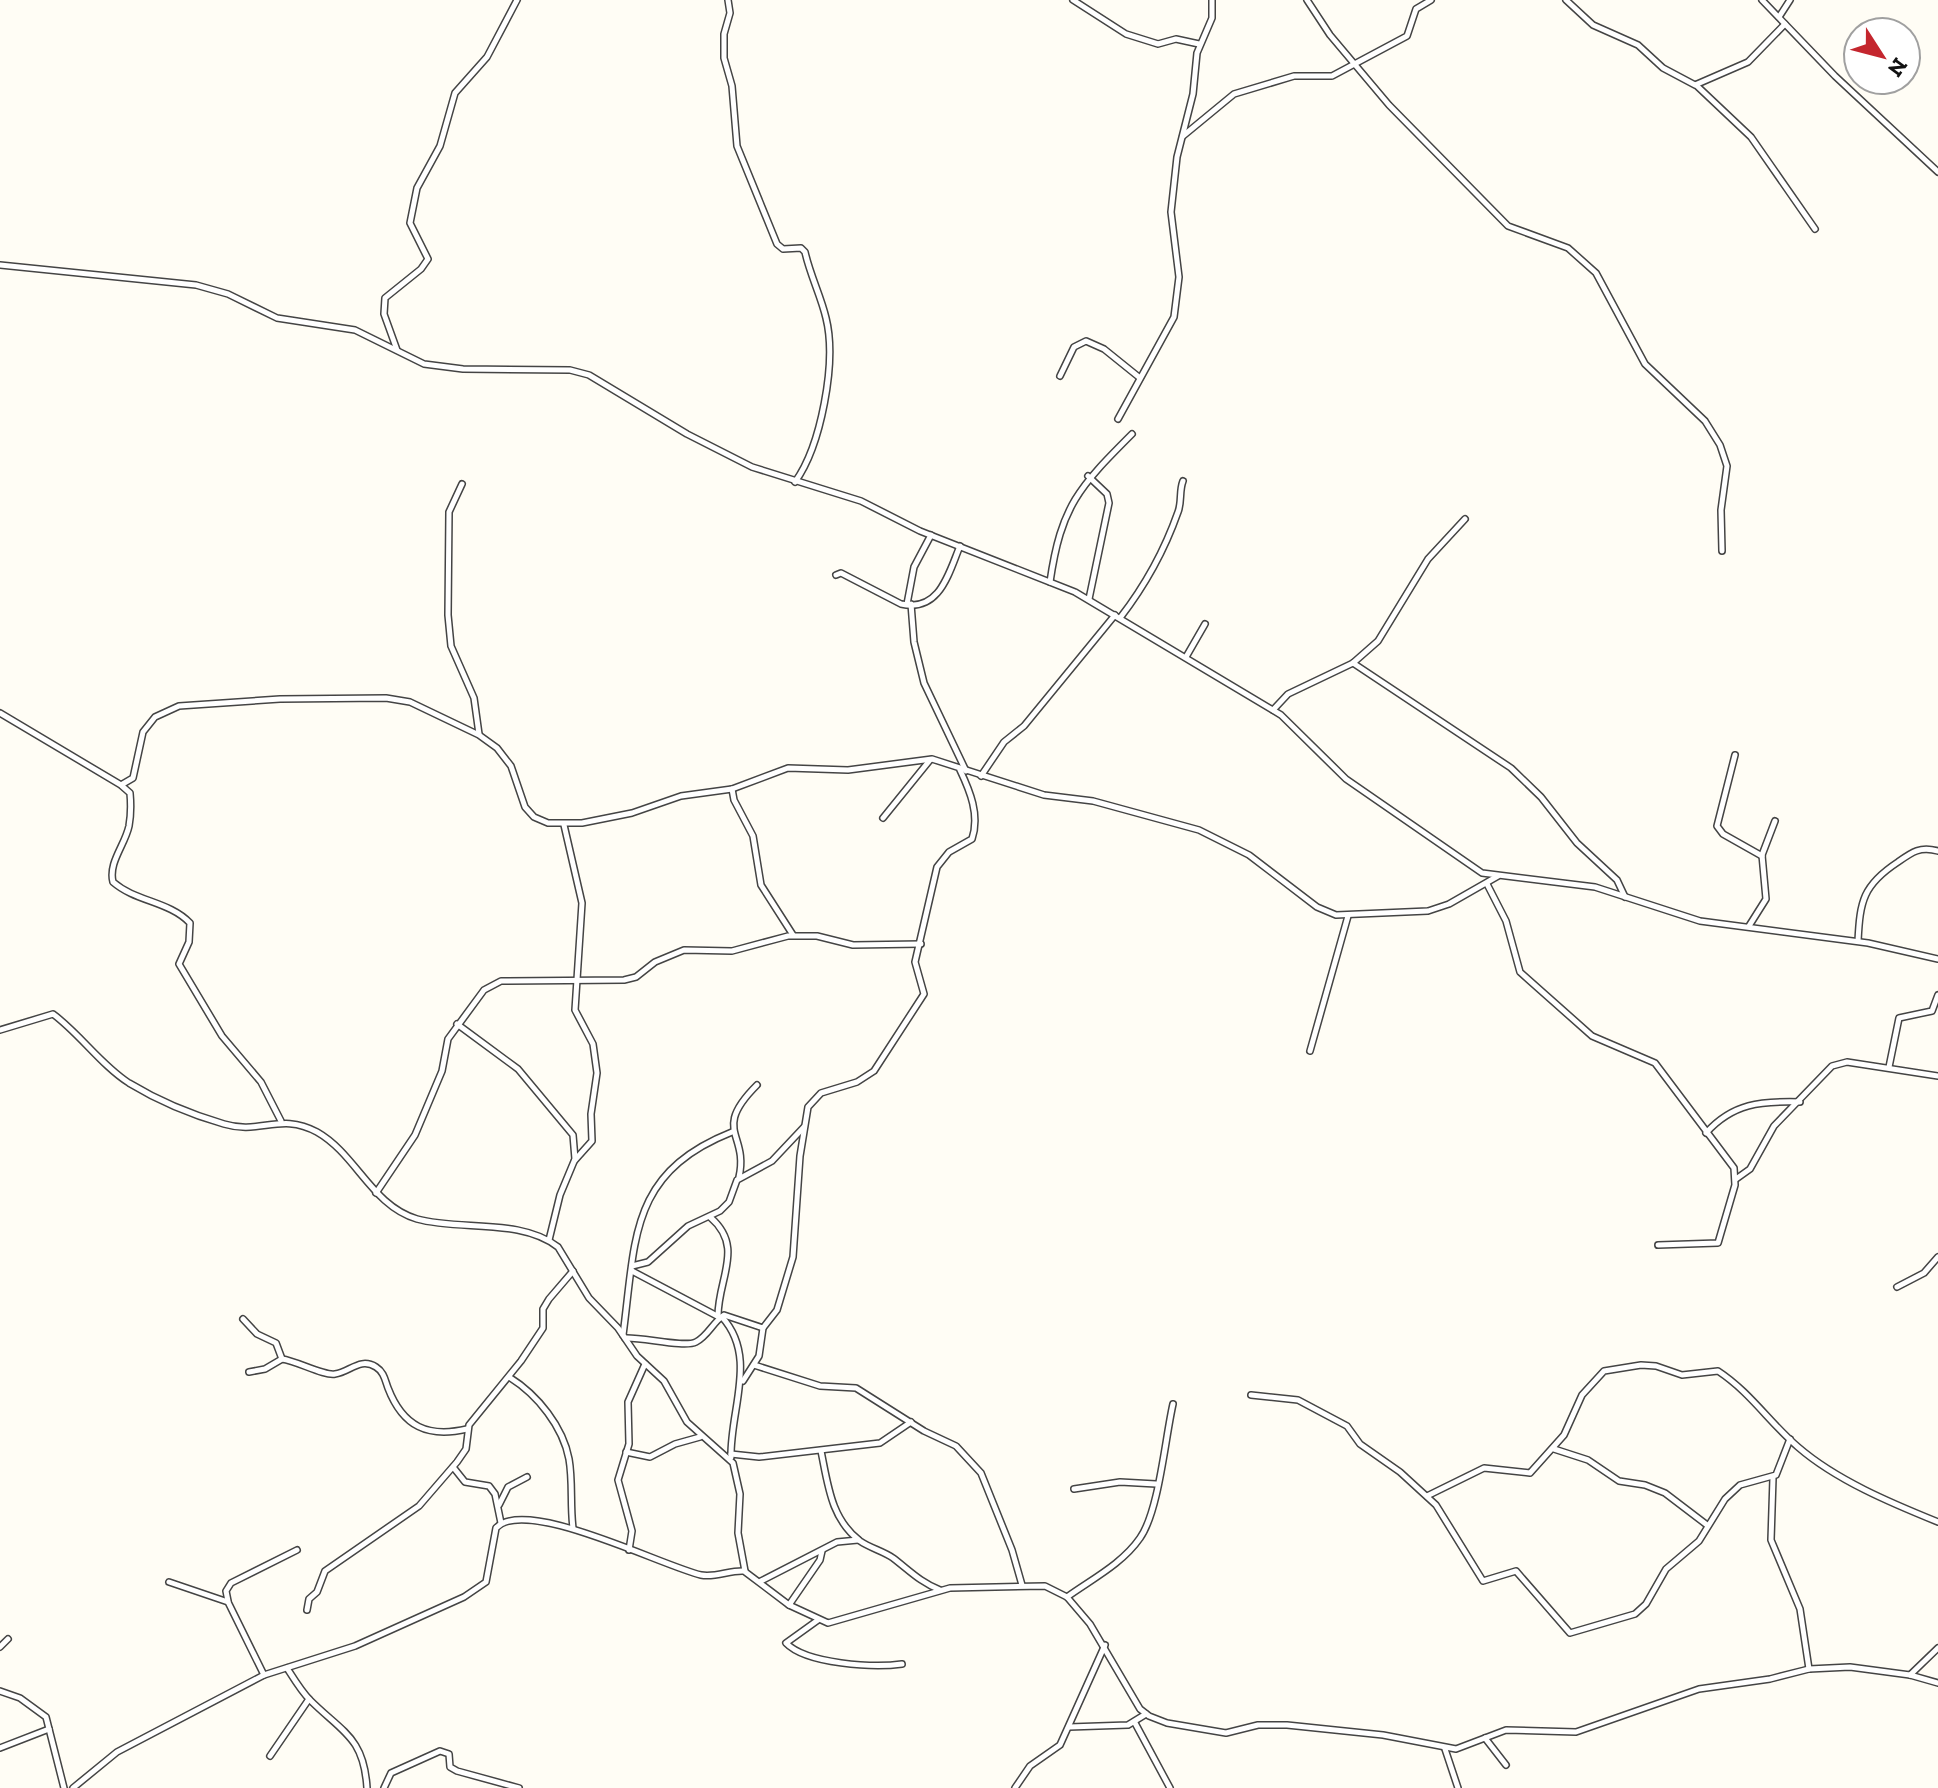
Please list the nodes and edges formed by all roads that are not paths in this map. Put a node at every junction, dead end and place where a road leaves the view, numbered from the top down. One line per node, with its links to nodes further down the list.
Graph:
1 (517, 0): 19 (street)
2 (728, 0): 26 (street)
3 (1073, 0): 12 (street)
4 (1212, 0): 12 (street)
5 (1307, 0): 13 (street)
6 (1431, 0): 13 (street)
7 (1566, 0): 14 (street)
8 (1762, 0): 10 (street)
9 (1790, 0): 10 (street)
10 (1779, 17): 11 (street)
11 (1785, 24): 14 (street); 16 (street)
12 (1199, 44): 15 (street)
13 (1355, 65): 15 (street); 31 (street)
14 (1695, 85): 17 (street)
15 (1182, 137): 21 (street)
16 (1938, 172)
17 (1815, 229)
18 (0, 265): 19 (street)
19 (397, 351): 26 (street)
20 (1060, 376): 21 (street)
21 (1141, 379): 22 (street)
22 (1118, 419)
23 (1132, 434): 24 (street)
24 (1088, 476): 33 (street); 34 (street)
25 (1183, 481): 36 (street)
26 (795, 482): 29 (street)
27 (462, 484): 42 (street)
28 (1465, 519): 39 (street)
29 (931, 535): 30 (street); 35 (street)
30 (960, 546): 33 (street); 35 (street)
31 (1722, 551)
32 (836, 575): 35 (street)
33 (1050, 582): 34 (street)
34 (1089, 599): 36 (street)
35 (909, 605): 46 (street)
36 (1118, 616): 38 (street); 47 (street)
37 (1205, 624): 38 (street)
38 (1186, 657): 40 (street)
39 (1353, 663): 40 (street); 57 (street)
40 (1273, 710): 55 (street)
41 (2, 716): 48 (street)
42 (479, 735): 48 (street); 52 (street)
43 (1735, 755): 54 (street)
44 (930, 759): 45 (street); 49 (street); 50 (street)
45 (959, 768): 46 (street); 62 (street)
46 (966, 771): 47 (street)
47 (981, 776): 58 (street)
48 (121, 785): 73 (street)
49 (732, 789): 52 (street); 60 (street)
50 (883, 818)
51 (1775, 821): 54 (street)
52 (564, 825): 64 (street)
53 (1938, 851): 61 (street)
54 (1762, 856): 59 (street)
55 (1498, 876): 56 (street); 57 (street)
56 (1487, 884): 58 (street); 76 (street)
57 (1625, 897): 59 (street)
58 (1348, 916): 68 (street)
59 (1749, 926): 61 (street)
60 (794, 936): 62 (street); 64 (street)
61 (1858, 941): 63 (street)
62 (921, 944): 74 (street)
63 (1938, 959)
64 (579, 979): 66 (street); 77 (street)
65 (1938, 995): 69 (street)
66 (457, 1024): 77 (street); 80 (street)
67 (0, 1030): 73 (street)
68 (1310, 1051)
69 (1889, 1067): 70 (street); 72 (street)
70 (1938, 1076)
71 (757, 1085): 75 (street)
72 (1801, 1102): 76 (street); 79 (street)
73 (281, 1121): 80 (street)
74 (804, 1126): 78 (street); 90 (street)
75 (732, 1132): 78 (street); 85 (street)
76 (1706, 1133): 79 (street)
77 (575, 1160): 82 (street)
78 (739, 1178): 81 (street)
79 (1735, 1179): 83 (street)
80 (376, 1193): 82 (street)
81 (710, 1217): 85 (street); 88 (street)
82 (549, 1240): 86 (street)
83 (1658, 1245)
84 (1938, 1257): 87 (street)
85 (632, 1268): 88 (street); 91 (street)
86 (573, 1271): 91 (street); 96 (street)
87 (1897, 1287)
88 (720, 1317): 90 (street); 91 (street); 97 (street)
89 (243, 1319): 92 (street)
90 (763, 1328): 94 (street)
91 (624, 1337): 93 (street)
92 (282, 1359): 95 (street); 101 (street)
93 (645, 1364): 102 (street); 106 (street)
94 (754, 1365): 97 (street); 100 (street)
95 (249, 1372)
96 (509, 1377): 101 (street); 118 (street)
97 (743, 1381): 107 (street)
98 (1251, 1395): 113 (street)
99 (1173, 1404): 111 (street)
100 (911, 1422): 105 (street); 126 (street)
101 (467, 1429): 108 (street)
102 (701, 1437): 106 (street); 107 (street)
103 (1790, 1439): 104 (street); 110 (street); 115 (street)
104 (1553, 1449): 113 (street); 117 (street)
105 (821, 1451): 107 (street); 119 (street)
106 (626, 1452): 121 (street)
107 (732, 1458): 123 (street)
108 (453, 1467): 114 (street); 131 (street)
109 (527, 1477): 114 (street)
110 (1773, 1478): 117 (street); 139 (street)
111 (1156, 1484): 112 (street); 128 (street)
112 (1074, 1489)
113 (1427, 1496): 117 (street)
114 (499, 1507): 116 (street)
115 (1938, 1522)
116 (501, 1523): 118 (street); 138 (street)
117 (1707, 1525)
118 (573, 1528): 121 (street)
119 (860, 1541): 122 (street); 127 (street)
120 (297, 1550): 129 (street)
121 (629, 1550): 123 (street)
122 (822, 1550): 124 (street); 130 (street)
123 (745, 1571): 124 (street)
124 (761, 1581): 130 (street)
125 (169, 1582): 129 (street)
126 (1022, 1585): 127 (street); 128 (street)
127 (941, 1590): 132 (street)
128 (1067, 1597): 134 (street)
129 (228, 1602): 140 (street)
130 (789, 1605): 132 (street)
131 (307, 1610)
132 (818, 1620): 137 (street)
133 (8, 1639): 135 (street)
134 (1105, 1645): 145 (street); 147 (street)
135 (0, 1647)
136 (1938, 1648): 141 (street)
137 (902, 1664)
138 (287, 1668): 140 (street); 144 (street)
139 (1809, 1669): 141 (street); 149 (street)
140 (264, 1675): 155 (street)
141 (1910, 1675): 142 (street)
142 (1938, 1683)
143 (0, 1691): 148 (street)
144 (309, 1699): 152 (street); 156 (street)
145 (1146, 1714): 146 (street); 151 (street)
146 (1135, 1723): 147 (street); 160 (street)
147 (1069, 1727): 159 (street)
148 (49, 1729): 150 (street); 154 (street)
149 (1485, 1738): 151 (street); 153 (street)
150 (0, 1748)
151 (1445, 1749): 161 (street)
152 (270, 1756)
153 (1506, 1765)
154 (64, 1788)
155 (73, 1788)
156 (367, 1788)
157 (384, 1788): 158 (street)
158 (519, 1788)
159 (1015, 1788)
160 (1170, 1788)
161 (1458, 1788)

